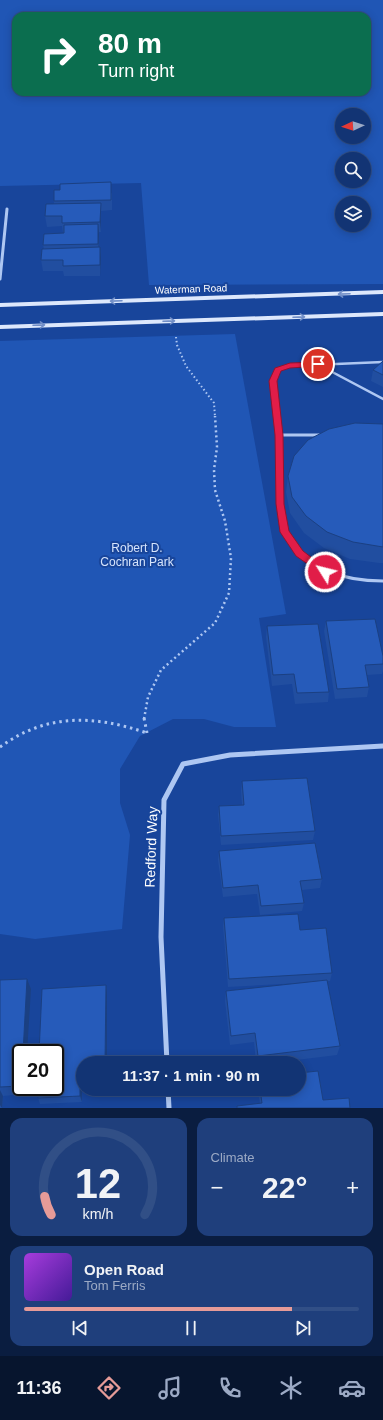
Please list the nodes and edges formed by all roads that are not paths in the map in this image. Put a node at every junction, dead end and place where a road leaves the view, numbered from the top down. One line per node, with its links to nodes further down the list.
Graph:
1 (7, 209): 2 (street)
2 (0, 280)
3 (383, 292): 4 (street, Waterman Road, one-way to 4)
4 (0, 305)
5 (383, 314): 6 (street, one-way to 5)
6 (0, 327)
7 (383, 362): 8 (lane)
8 (318, 364): 9 (lane); 10 (lane)
9 (383, 399)
10 (279, 435): 11 (lane); 12 (lane)
11 (327, 436)
12 (383, 581)
13 (383, 746): 14 (street, Redford Way)
14 (167, 1056)
15 (168, 1096): 16 (street)
16 (169, 1108)

